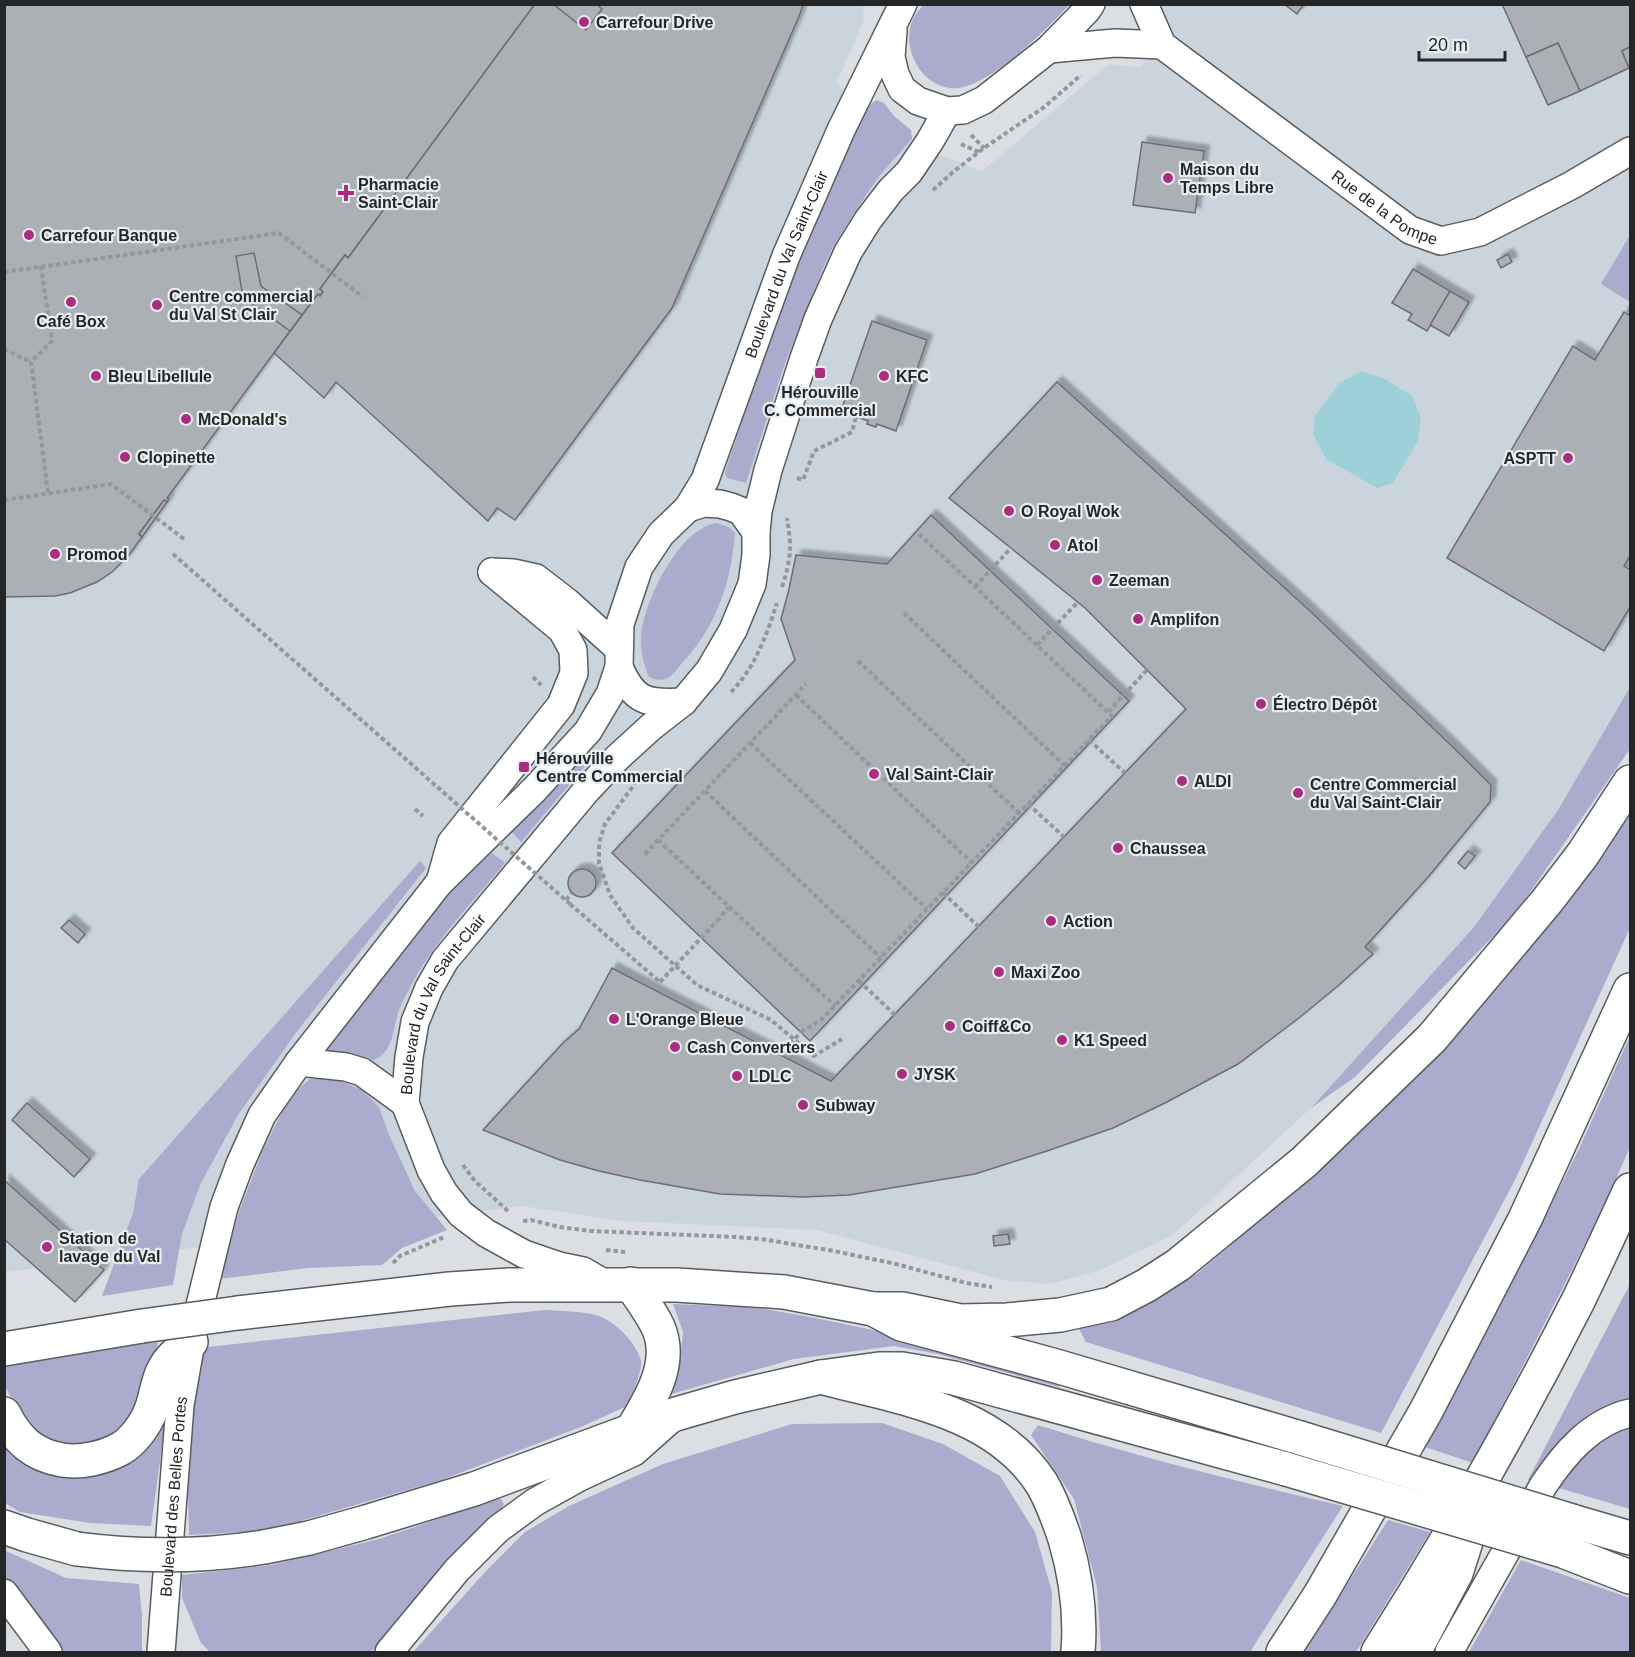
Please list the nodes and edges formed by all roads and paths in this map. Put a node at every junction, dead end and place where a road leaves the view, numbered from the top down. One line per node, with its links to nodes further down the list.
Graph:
1 (1091, 4): 5 (street)
2 (1144, 4): 4 (street, Rue de la Pompe)
3 (898, 14): 7 (street); 19 (street, Boulevard du Val Saint-Clair)
4 (1162, 45): 5 (street); 8 (street, Rue de la Pompe)
5 (1049, 50): 7 (street)
6 (1083, 73): 9 (path)
7 (947, 111): 21 (street, Boulevard du Val Saint-Clair)
8 (1630, 152)
9 (927, 195)
10 (41, 266): 11 (path); 12 (path); 14 (path)
11 (4, 272)
12 (363, 297)
13 (4, 349): 14 (path)
14 (31, 362): 17 (path)
15 (856, 416): 16 (path)
16 (797, 477)
17 (48, 493): 18 (path); 23 (path)
18 (4, 500)
19 (688, 508): 21 (street); 32 (street, Boulevard du Val Saint-Clair)
20 (786, 512): 26 (path)
21 (756, 532): 40 (street, Boulevard du Val Saint-Clair)
22 (919, 534): 27 (path)
23 (184, 539)
24 (1011, 548): 27 (path)
25 (173, 554): 62 (path, bridge)
26 (790, 558)
27 (975, 587): 31 (path)
28 (1078, 602): 31 (path)
29 (904, 613): 44 (path)
30 (773, 616): 39 (path)
31 (1037, 645): 41 (path)
32 (619, 658): 40 (street); 58 (street, Boulevard du Val Saint-Clair); 58 (street)
33 (858, 661): 51 (path)
34 (1147, 670): 41 (path)
35 (533, 677): 36 (path)
36 (540, 684)
37 (806, 684): 38 (path)
38 (796, 695): 43 (path); 56 (path)
39 (724, 699)
40 (683, 702): 74 (street, Boulevard du Val Saint-Clair)
41 (1108, 711): 42 (path)
42 (1089, 740): 44 (path); 45 (path)
43 (750, 743): 48 (path); 64 (path)
44 (1065, 766): 49 (path)
45 (1125, 773)
46 (1630, 782): 81 (main road)
47 (628, 783): 71 (path)
48 (705, 791): 54 (path); 66 (path)
49 (1028, 804): 51 (path); 53 (path)
50 (415, 809): 52 (path)
51 (1019, 813): 56 (path)
52 (423, 816)
53 (1064, 837)
54 (658, 840): 55 (path); 63 (path)
55 (645, 854)
56 (972, 863): 61 (path)
57 (546, 879): 59 (path)
58 (439, 883): 72 (street)
59 (538, 888)
60 (572, 893): 62 (path)
61 (943, 893): 64 (path); 65 (path)
62 (566, 900): 63 (path, bridge)
63 (729, 907): 69 (path)
64 (927, 909): 66 (path)
65 (979, 927)
66 (881, 958): 67 (path)
67 (859, 981): 69 (path); 70 (path)
68 (1630, 990): 101 (main road)
69 (835, 1006): 73 (path, bridge)
70 (895, 1015)
71 (842, 1039)
72 (306, 1054): 74 (street); 82 (street)
73 (780, 1055)
74 (405, 1103): 79 (street, Boulevard du Val Saint-Clair)
75 (462, 1163): 77 (path)
76 (1630, 1190): 89 (main road)
77 (512, 1215)
78 (519, 1222): 80 (path)
79 (618, 1284): 81 (main road); 83 (main road, bridge); 88 (main road)
80 (998, 1289)
81 (873, 1309): 91 (main road, bridge)
82 (191, 1342): 86 (main road); 95 (street, Boulevard des Belles Portes)
83 (4, 1349)
84 (821, 1377): 87 (main road); 91 (main road, bridge); 100 (main road)
85 (1630, 1413): 104 (street)
86 (4, 1414)
87 (676, 1414): 88 (main road); 99 (street)
88 (632, 1430): 90 (main road, bridge)
89 (1492, 1462): 102 (main road); 103 (main road)
90 (4, 1527)
91 (1568, 1536): 92 (main road); 93 (main road)
92 (1630, 1538)
93 (1630, 1577)
94 (4, 1593): 96 (street)
95 (166, 1597): 97 (street, Boulevard des Belles Portes); 98 (street)
96 (48, 1653)
97 (161, 1653)
98 (182, 1653)
99 (388, 1653)
100 (1078, 1653)
101 (1283, 1653)
102 (1378, 1653)
103 (1414, 1653)
104 (1449, 1653)

